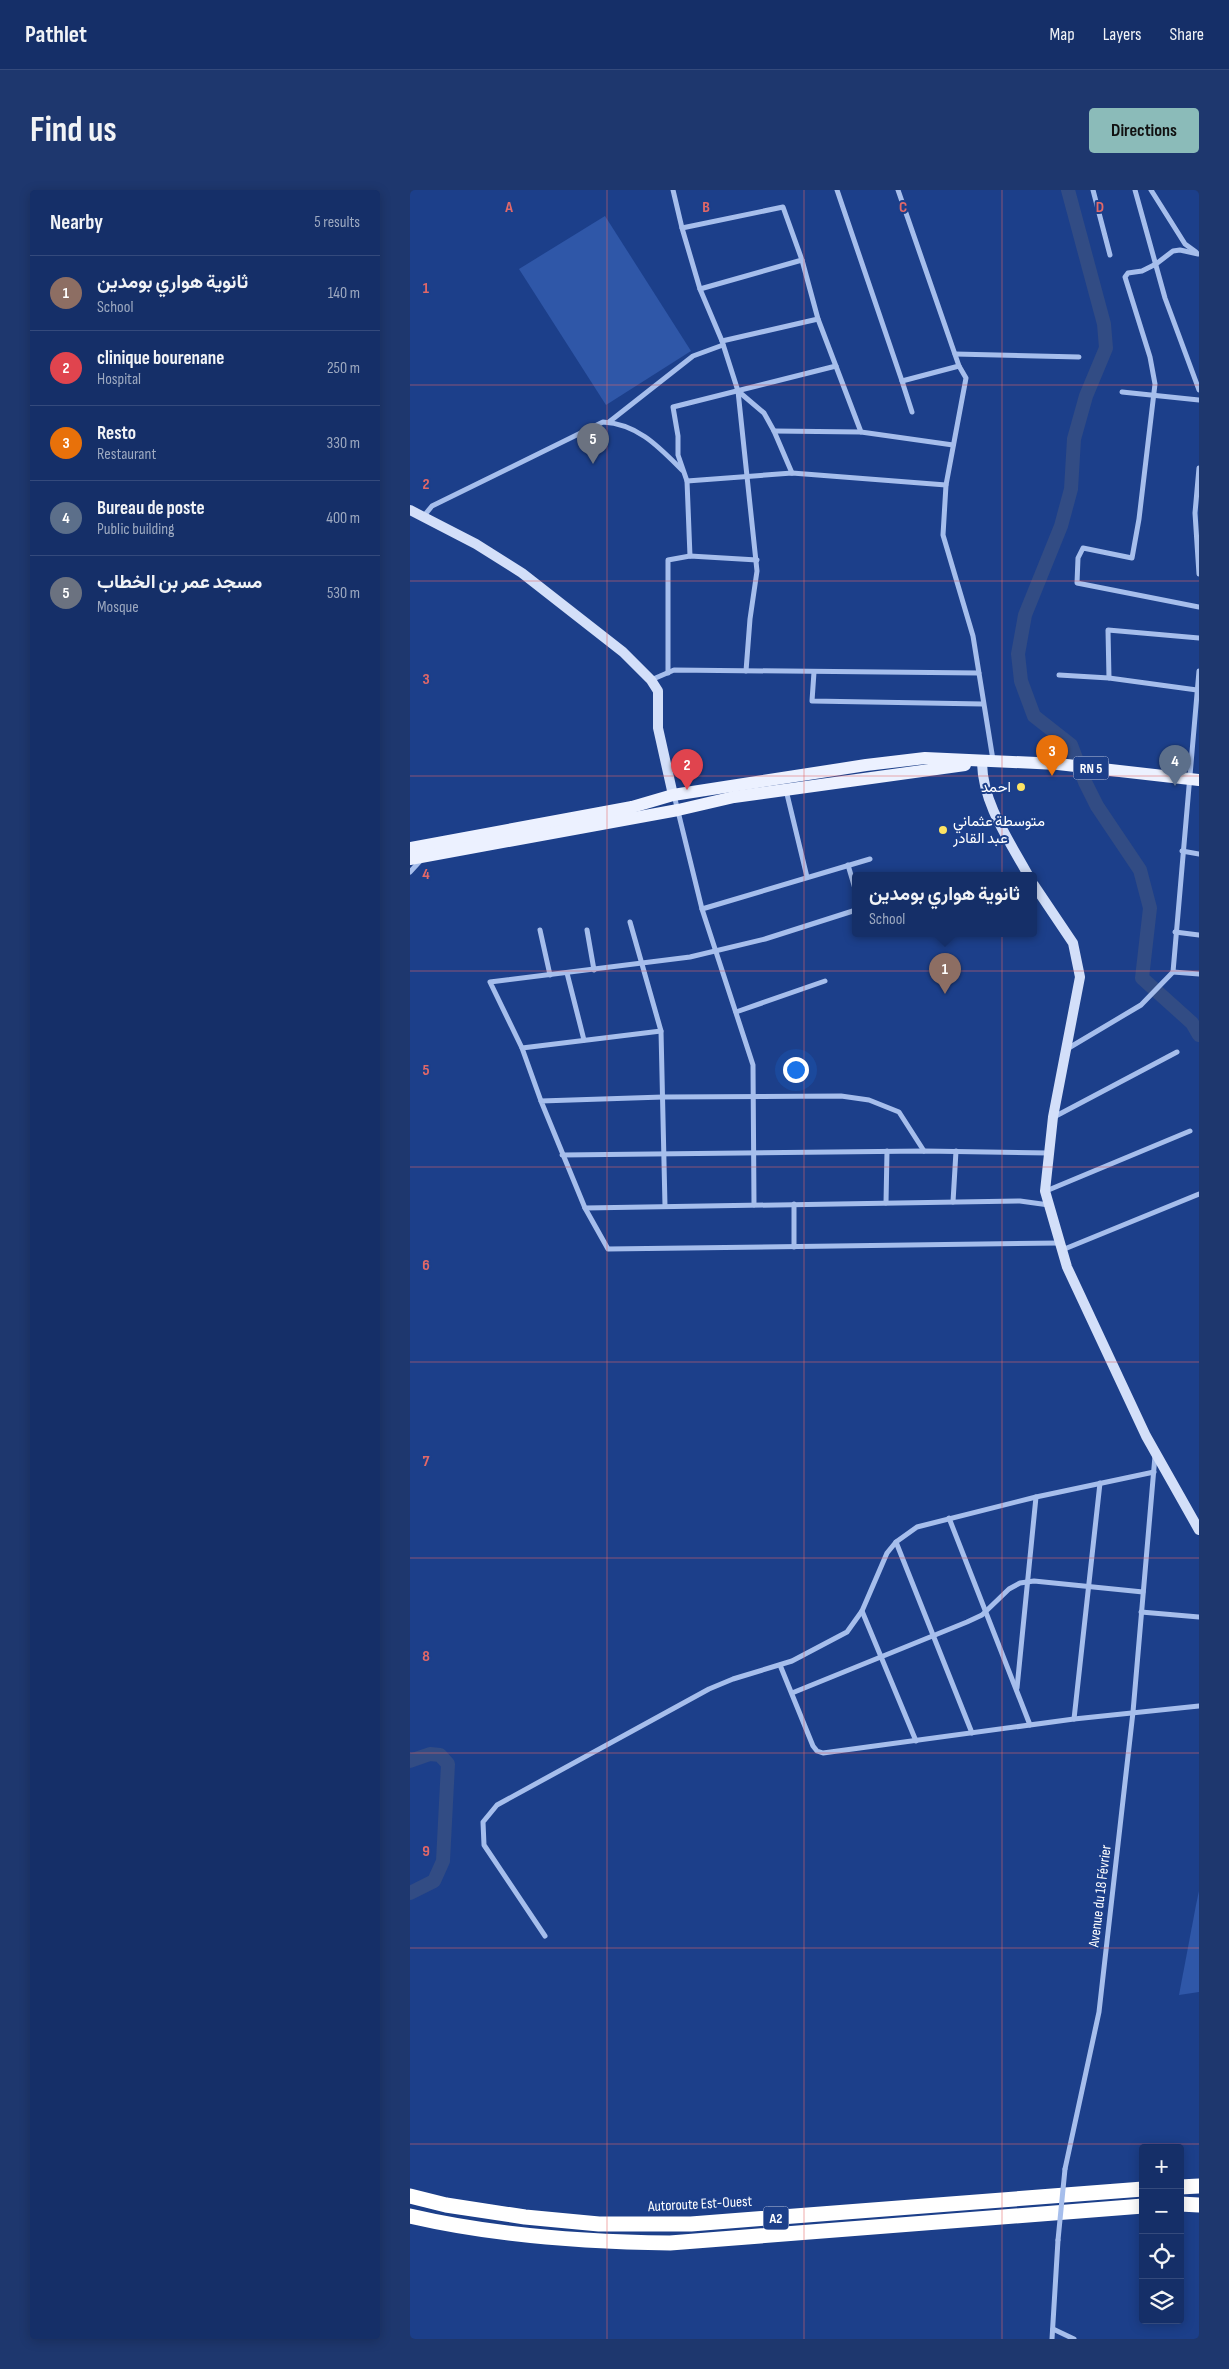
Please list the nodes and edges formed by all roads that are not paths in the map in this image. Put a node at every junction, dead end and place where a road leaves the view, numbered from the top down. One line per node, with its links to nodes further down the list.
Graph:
1 (673, 190): 7 (street)
2 (837, 190): 19 (street)
3 (898, 190): 15 (street)
4 (1093, 190): 8 (street)
5 (1135, 190): 11 (street)
6 (1151, 190): 9 (street)
7 (682, 228): 10 (street); 12 (street)
8 (1110, 255)
9 (1198, 255): 11 (street)
10 (802, 260): 12 (street); 13 (street)
11 (1156, 264): 20 (street); 23 (street)
12 (700, 289): 14 (street)
13 (818, 319): 14 (street); 17 (street)
14 (723, 343): 21 (street); 26 (street)
15 (955, 354): 16 (street); 18 (street)
16 (1078, 357)
17 (836, 366): 21 (street); 28 (street)
18 (959, 366): 19 (street); 29 (street)
19 (902, 381): 25 (street)
20 (1199, 390)
21 (738, 391): 27 (street); 31 (street); 33 (street)
22 (1122, 392): 23 (street)
23 (1154, 396): 24 (street); 41 (street)
24 (1199, 400)
25 (912, 412)
26 (608, 423): 31 (street); 37 (street)
27 (774, 431): 28 (street); 32 (street)
28 (861, 432): 29 (street)
29 (953, 445): 35 (street)
30 (1199, 468): 40 (street)
31 (684, 472): 34 (street)
32 (792, 473): 33 (street); 35 (street)
33 (748, 476): 34 (street); 39 (street)
34 (687, 481): 38 (street)
35 (946, 485): 47 (street)
36 (410, 510): 37 (street)
37 (423, 517): 50 (street)
38 (690, 556): 39 (street); 46 (street)
39 (757, 560): 44 (street)
40 (1199, 574)
41 (1199, 607)
42 (1199, 638): 49 (street)
43 (1199, 670): 51 (street)
44 (746, 671): 45 (street); 46 (street)
45 (814, 672): 47 (street); 52 (street)
46 (668, 673): 50 (street)
47 (979, 673): 52 (street)
48 (1059, 675): 49 (street)
49 (1109, 678): 51 (street)
50 (651, 680): 57 (street)
51 (1197, 690): 53 (street)
52 (983, 704): 54 (street)
53 (1197, 706): 55 (street)
54 (988, 763): 55 (main road, RN 5); 56 (main road, RN 5); 57 (main road, RN 5); 67 (street)
55 (1194, 780): 60 (street)
56 (786, 789): 58 (main road, RN 5); 68 (street)
57 (674, 795): 58 (street); 59 (main road, RN 5)
58 (678, 810): 62 (main road, RN 5); 71 (street)
59 (410, 848)
60 (1182, 851): 61 (street); 76 (street)
61 (1199, 854)
62 (423, 857): 63 (main road, RN 5); 66 (street)
63 (410, 859)
64 (870, 859): 65 (street)
65 (848, 865): 68 (street); 69 (street)
66 (410, 872)
67 (1026, 872)
68 (807, 877): 71 (street)
69 (852, 878)
70 (1037, 889): 90 (street)
71 (702, 909): 78 (street)
72 (852, 911): 78 (street)
73 (630, 922): 79 (street)
74 (540, 930): 84 (street)
75 (587, 930): 80 (street)
76 (1175, 932): 77 (street); 81 (street)
77 (1199, 935)
78 (715, 950): 79 (street); 86 (street)
79 (641, 964): 80 (street); 87 (street)
80 (594, 970): 82 (street)
81 (1173, 972): 83 (street); 90 (street)
82 (567, 973): 84 (street); 88 (street)
83 (1199, 974)
84 (550, 975): 89 (street)
85 (825, 981): 86 (street)
86 (736, 1012): 92 (street)
87 (662, 1031): 88 (street); 93 (street)
88 (584, 1040): 89 (street)
89 (522, 1048): 94 (street)
90 (1066, 1049): 95 (street)
91 (1177, 1052): 95 (street)
92 (753, 1096): 93 (street); 98 (street); 100 (street)
93 (664, 1097): 94 (street); 102 (street)
94 (541, 1101): 103 (street)
95 (1053, 1117): 101 (street)
96 (1190, 1131): 104 (street)
97 (888, 1151): 98 (street); 100 (street); 107 (street)
98 (924, 1151): 99 (street)
99 (956, 1151): 101 (street); 106 (street)
100 (752, 1153): 102 (street); 109 (street)
101 (1050, 1153): 104 (street)
102 (664, 1154): 103 (street); 110 (street)
103 (562, 1155): 112 (street)
104 (1045, 1191): 111 (street)
105 (1199, 1194): 113 (street)
106 (953, 1202): 107 (street); 111 (street)
107 (886, 1203): 108 (street)
108 (794, 1204): 109 (street); 114 (street)
109 (754, 1205): 110 (street)
110 (665, 1206): 112 (street)
111 (1049, 1206): 113 (street)
112 (585, 1208): 114 (street)
113 (1061, 1246): 114 (street); 115 (street)
114 (794, 1247)
115 (1156, 1453): 116 (street, Avenue du 18 Février); 120 (street)
116 (1154, 1472): 117 (street); 124 (street, Avenue du 18 Février)
117 (1100, 1483): 118 (street); 123 (street)
118 (1036, 1498): 119 (street); 122 (street)
119 (949, 1518): 121 (street); 126 (street)
120 (1199, 1530)
121 (896, 1542): 125 (street); 129 (street)
122 (1028, 1581): 123 (street); 126 (street); 132 (street)
123 (1089, 1587): 124 (street); 136 (street)
124 (1143, 1592): 127 (street, Avenue du 18 Février)
125 (862, 1611): 130 (street); 131 (street)
126 (985, 1611): 129 (street); 132 (street)
127 (1141, 1612): 128 (street); 135 (street, Avenue du 18 Février)
128 (1199, 1617)
129 (934, 1636): 130 (street); 138 (street)
130 (882, 1657): 133 (street); 139 (street)
131 (780, 1665): 133 (street); 140 (street)
132 (1016, 1691): 137 (street)
133 (792, 1694): 139 (street)
134 (1199, 1706): 135 (street)
135 (1133, 1712): 136 (street); 149 (street, Avenue du 18 Février, bridge)
136 (1074, 1719): 137 (street)
137 (1030, 1725): 138 (street)
138 (972, 1733): 139 (street)
139 (916, 1740)
140 (545, 1936)
141 (1199, 2186): 142 (highway)
142 (1184, 2187)
143 (1139, 2189): 144 (highway, Autoroute Est-Ouest / A2)
144 (410, 2196)
145 (1184, 2204): 146 (highway)
146 (1199, 2204)
147 (1139, 2206): 148 (highway, A2)
148 (410, 2216)
149 (1053, 2329): 150 (street, Avenue du 18 Février); 151 (street)
150 (1052, 2339)
151 (1074, 2339)

